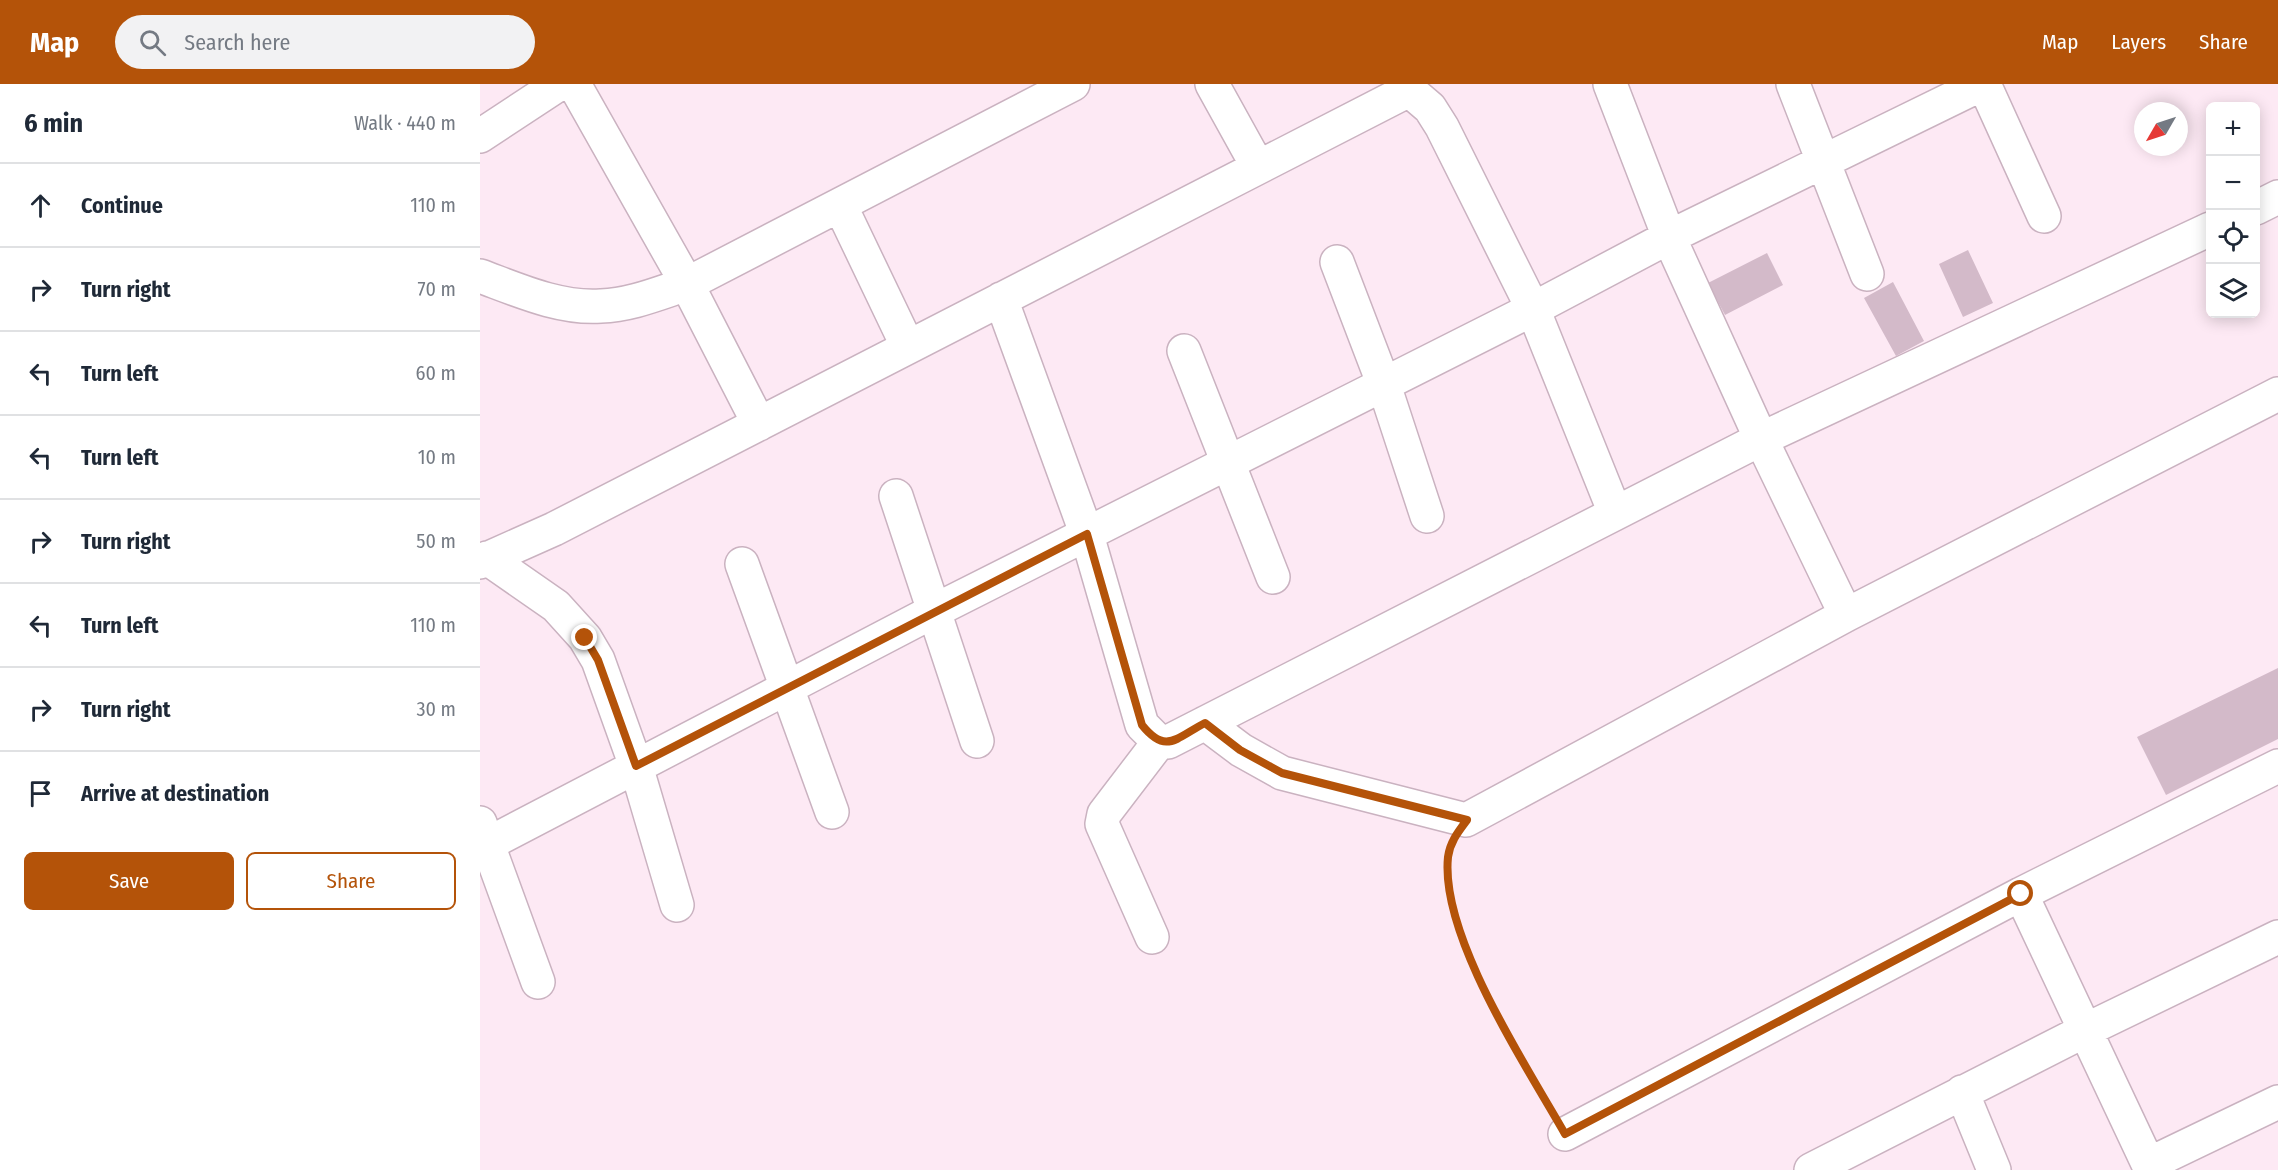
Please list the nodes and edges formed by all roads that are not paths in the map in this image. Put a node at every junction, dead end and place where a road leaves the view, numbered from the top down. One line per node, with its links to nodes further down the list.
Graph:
1 (559, 84): 9 (street)
2 (574, 84): 21 (street)
3 (1073, 84): 13 (street)
4 (1212, 84): 11 (street)
5 (1610, 84): 17 (street)
6 (1793, 84): 10 (street)
7 (1983, 84): 10 (street); 15 (street)
8 (1408, 87): 11 (street); 23 (street)
9 (480, 136)
10 (1824, 161): 17 (street); 19 (street)
11 (1258, 167): 22 (street)
12 (2278, 198): 14 (street)
13 (840, 205): 21 (street); 24 (street)
14 (2260, 206)
15 (2044, 216)
16 (2206, 231): 29 (street)
17 (1669, 237): 23 (street); 29 (street)
18 (1337, 262): 26 (street)
19 (1868, 274)
20 (480, 276): 21 (street)
21 (687, 284): 28 (street)
22 (1001, 300): 24 (street); 34 (street)
23 (1533, 309): 26 (street); 32 (street)
24 (908, 347): 28 (street)
25 (1184, 351): 30 (street)
26 (1384, 385): 30 (street); 33 (street)
27 (2278, 394): 39 (street)
28 (759, 424): 35 (street)
29 (1761, 439): 32 (street); 39 (street)
30 (1227, 464): 34 (street); 37 (street)
31 (896, 496): 38 (street)
32 (1615, 513): 41 (street)
33 (1427, 516)
34 (1087, 534): 38 (street); 43 (street)
35 (484, 560): 44 (street)
36 (742, 564): 40 (street)
37 (1273, 577)
38 (934, 611): 40 (street); 42 (street)
39 (1845, 615): 41 (street)
40 (786, 688): 44 (street); 46 (street)
41 (1205, 723): 43 (street)
42 (977, 741)
43 (1159, 742): 50 (street)
44 (636, 766): 47 (street); 49 (street)
45 (2278, 766): 48 (street)
46 (832, 812)
47 (483, 838): 52 (street)
48 (2021, 894): 53 (street); 56 (street)
49 (677, 905)
50 (1152, 937)
51 (2278, 937): 53 (street)
52 (538, 982)
53 (2086, 1030): 54 (street); 58 (street)
54 (1962, 1092): 57 (street); 59 (street)
55 (2278, 1102): 58 (street)
56 (1565, 1134)
57 (1831, 1166)
58 (2150, 1167)
59 (1994, 1170)

